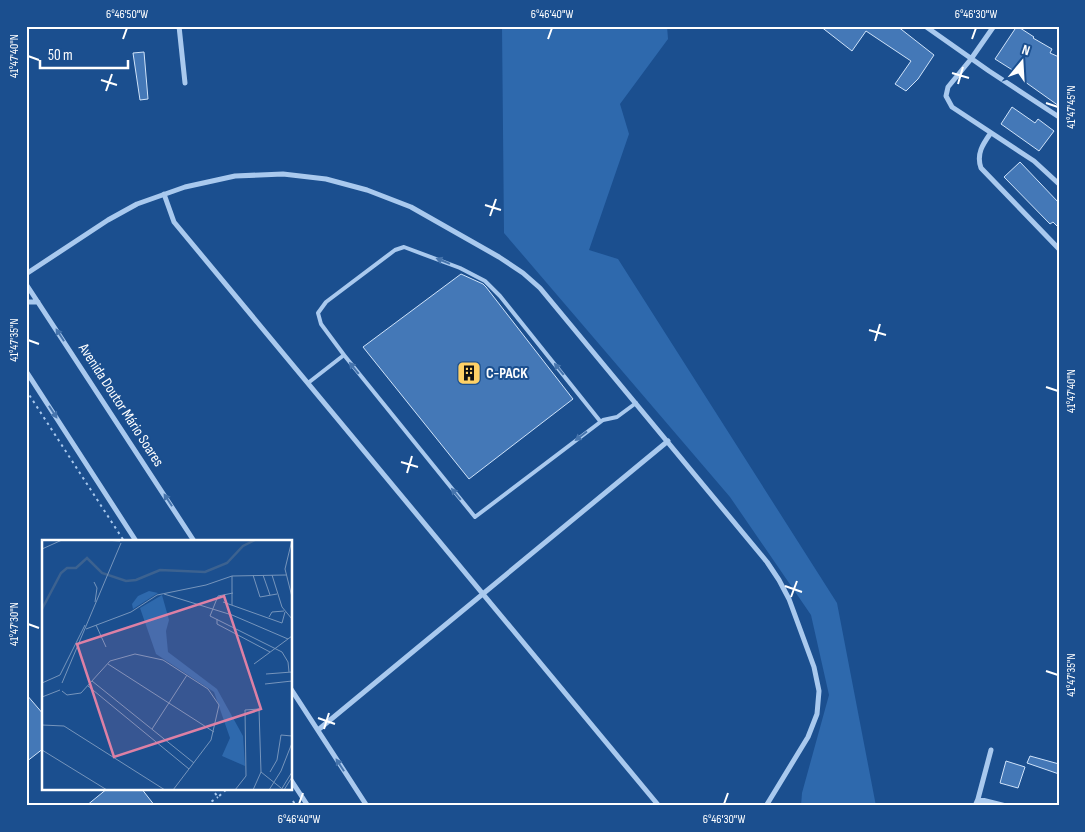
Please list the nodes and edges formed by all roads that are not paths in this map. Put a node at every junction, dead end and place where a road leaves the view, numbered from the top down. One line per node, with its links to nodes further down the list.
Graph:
1 (179, 26): 5 (street)
2 (925, 26): 4 (street)
3 (994, 26): 4 (street)
4 (971, 59): 6 (street); 7 (street)
5 (185, 83)
6 (1059, 117)
7 (990, 134): 8 (street); 10 (street)
8 (1059, 184)
9 (164, 194): 11 (street); 17 (street); 18 (street)
10 (1059, 249)
11 (26, 274)
12 (26, 284): 14 (street, Avenida Doutor Mário Soares)
13 (26, 302): 14 (street)
14 (38, 302): 22 (street, Avenida Doutor Mário Soares, one-way to 14)
15 (344, 355): 17 (lane); 19 (lane, one-way to 15); 19 (lane, one-way to 15)
16 (26, 371): 21 (street, one-way to 21)
17 (308, 383): 23 (street)
18 (636, 403): 19 (lane); 20 (street)
19 (600, 421)
20 (668, 441): 23 (street); 32 (street)
21 (135, 540)
22 (193, 540)
23 (483, 594): 25 (street); 31 (street)
24 (292, 691): 25 (street)
25 (318, 730): 30 (street, one-way to 25)
26 (991, 750): 28 (street)
27 (292, 782): 29 (street)
28 (978, 799): 33 (street); 34 (street)
29 (308, 806)
30 (367, 806)
31 (659, 806)
32 (766, 806)
33 (976, 806)
34 (1006, 806)

